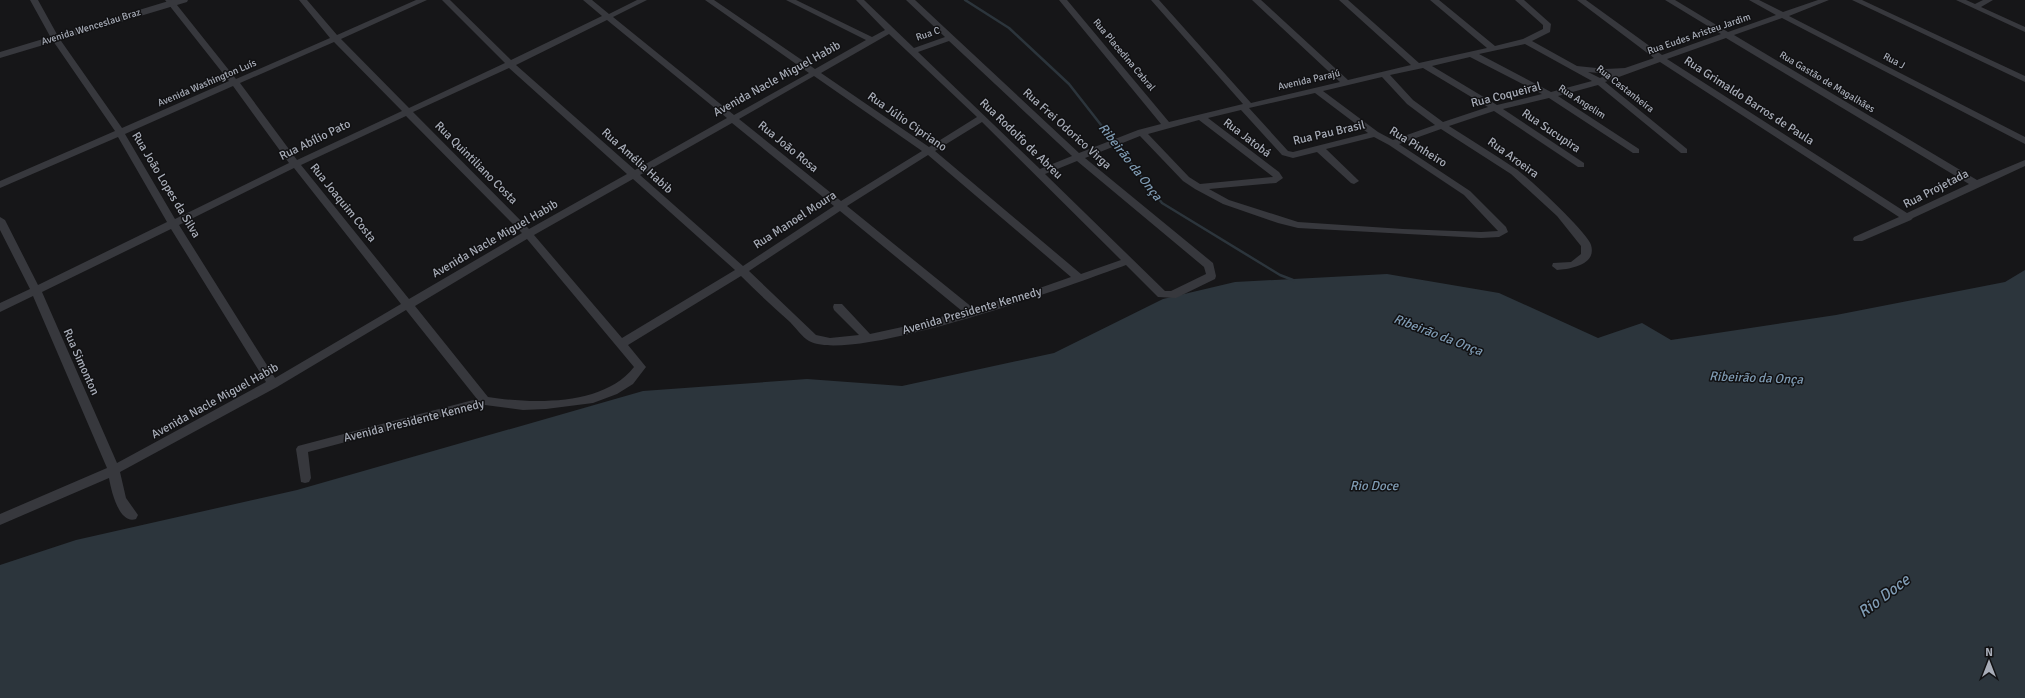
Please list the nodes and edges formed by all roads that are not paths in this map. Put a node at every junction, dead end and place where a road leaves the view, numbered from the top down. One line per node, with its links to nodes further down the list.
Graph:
1 (34, 0): 32 (street, Rua João Lopes da Silva)
2 (183, 0): 25 (street, Avenida Wenceslau Braz)
3 (303, 0): 33 (street, Rua Quintiliano Costa)
4 (423, 0): 33 (street, Avenida Washington Luís)
5 (446, 0): 42 (street, Rua Amélia Habib)
6 (587, 0): 28 (street, Rua João Rosa)
7 (643, 0): 28 (street, Rua Abílio Pato)
8 (709, 0): 46 (street, Rua Júlio Cipriano)
9 (790, 0): 35 (street)
10 (860, 0): 30 (street, Rua Rodolfo de Abreu)
11 (910, 0): 34 (street, Rua Frei Odorico Virga)
12 (1063, 0): 60 (street, Rua Placedina Cabral)
13 (1155, 0): 54 (street)
14 (1256, 0): 49 (street)
15 (1342, 0): 43 (street, Rua Sucupira)
16 (1434, 0): 37 (street)
17 (1519, 0): 36 (street, Avenida Parajú)
18 (1580, 0): 41 (street, Rua Grimaldo Barros de Paula)
19 (1669, 0): 31 (street, Rua Gastão de Magalhães)
20 (1753, 0): 27 (street, Rua J)
21 (1825, 0): 27 (street, Rua Eudes Aristeu Jardim)
22 (1856, 0): 48 (street)
23 (1960, 0): 26 (street)
24 (1989, 0): 26 (street)
25 (170, 2): 32 (street, Avenida Wenceslau Braz); 51 (street, Rua Joaquim Costa)
26 (1975, 6): 29 (street)
27 (1785, 16): 31 (street, Rua Eudes Aristeu Jardim); 65 (street, Rua J)
28 (608, 17): 42 (street, Rua Abílio Pato); 58 (street, Rua João Rosa)
29 (2025, 30)
30 (890, 32): 35 (street, Avenida Nacle Miguel Habib); 38 (street, Rua Rodolfo de Abreu)
31 (1729, 36): 41 (street, Rua Eudes Aristeu Jardim); 78 (street, Rua Gastão de Magalhães)
32 (55, 38): 40 (street, Avenida Wenceslau Braz); 62 (street, Rua João Lopes da Silva)
33 (334, 38): 51 (street, Avenida Washington Luís); 56 (street, Rua Quintiliano Costa)
34 (950, 38): 38 (street, Rua C); 71 (street, Rua Frei Odorico Virga)
35 (872, 40): 46 (street, Avenida Nacle Miguel Habib)
36 (1526, 41): 37 (street, Avenida Parajú); 44 (street, Rua Castanheira)
37 (1493, 48): 39 (street, Avenida Parajú)
38 (913, 51): 59 (street, Rua Rodolfo de Abreu)
39 (1472, 54): 43 (street, Avenida Parajú); 53 (street, Rua Angelim)
40 (0, 55)
41 (1661, 59): 45 (street, Rua Eudes Aristeu Jardim); 82 (street, Rua Grimaldo Barros de Paula)
42 (510, 64): 56 (street, Rua Abílio Pato); 76 (street, Rua Amélia Habib)
43 (1421, 66): 47 (street, Avenida Parajú); 55 (street, Rua Sucupira)
44 (1578, 68): 45 (street, Rua Eudes Aristeu Jardim); 50 (street, Rua Castanheira)
45 (1626, 71): 50 (street, Rua Coqueiral)
46 (816, 73): 58 (street, Avenida Nacle Miguel Habib); 70 (street, Rua Júlio Cipriano)
47 (1384, 74): 49 (street, Avenida Parajú); 61 (street, Rua Aroeira)
48 (2025, 79)
49 (1345, 82): 52 (street, Avenida Parajú)
50 (1600, 82): 53 (street, Rua Coqueiral); 69 (street, Rua Castanheira)
51 (235, 83): 62 (street, Avenida Washington Luís); 73 (street, Rua Joaquim Costa)
52 (1316, 90): 54 (street, Avenida Parajú); 64 (street, Rua Pinheiro)
53 (1552, 96): 55 (street, Rua Coqueiral); 68 (street, Rua Angelim)
54 (1246, 106): 57 (street, Avenida Parajú); 67 (street, Rua Pau Brasil)
55 (1496, 108): 61 (street, Rua Coqueiral); 74 (street, Rua Sucupira)
56 (406, 111): 73 (street, Rua Abílio Pato); 85 (street, Rua Quintiliano Costa)
57 (1201, 117): 60 (street, Avenida Parajú); 80 (street, Rua Jatobá)
58 (734, 118): 76 (street, Avenida Nacle Miguel Habib); 81 (street, Rua João Rosa)
59 (982, 118): 70 (street, Rua Manoel Moura); 75 (street, Rua Rodolfo de Abreu)
60 (1167, 125): 63 (street, Avenida Parajú)
61 (1443, 126): 66 (street, Rua Coqueiral); 88 (street, Rua Aroeira)
62 (120, 132): 79 (street, Avenida Washington Luís); 84 (street, Rua João Lopes da Silva)
63 (1141, 132): 71 (street, Avenida Parajú); 80 (street)
64 (1375, 134): 66 (street, Rua Pinheiro); 67 (street, Rua Pau Brasil)
65 (2025, 141)
66 (1392, 143): 80 (street, Rua Pinheiro)
67 (1319, 148): 77 (street)
68 (1636, 151)
69 (1684, 151)
70 (930, 152): 81 (street, Rua Manoel Moura); 90 (street, Rua Júlio Cipriano)
71 (1077, 156): 75 (street, Avenida Parajú); 92 (street, Rua Frei Odorico Virga)
72 (2025, 163): 78 (street, Rua Projetada)
73 (295, 164): 84 (street, Rua Abílio Pato); 93 (street, Rua Joaquim Costa)
74 (1581, 165)
75 (1039, 173): 87 (street, Rua Rodolfo de Abreu)
76 (634, 174): 85 (street, Avenida Nacle Miguel Habib); 89 (street, Rua Amélia Habib)
77 (1354, 181)
78 (1974, 184): 82 (street, Rua Projetada)
79 (0, 185)
80 (1198, 187)
81 (840, 206): 89 (street, Rua Manoel Moura); 96 (street, Rua João Rosa)
82 (1908, 218): 86 (street, Rua Projetada)
83 (0, 220): 91 (street, Rua Simonton)
84 (174, 224): 91 (street, Rua Abílio Pato); 101 (street, Rua João Lopes da Silva)
85 (528, 234): 93 (street, Avenida Nacle Miguel Habib); 99 (street, Rua Quintiliano Costa)
86 (1858, 239)
87 (1128, 261): 90 (street, Avenida Presidente Kennedy); 92 (street, Rua Rodolfo de Abreu)
88 (1557, 266)
89 (742, 271): 97 (street, Rua Amélia Habib); 99 (street, Rua Manoel Moura)
90 (1080, 279): 96 (street, Avenida Presidente Kennedy)
91 (36, 291): 95 (street, Rua Abílio Pato); 103 (street, Rua Simonton)
92 (1166, 296)
93 (408, 305): 101 (street, Avenida Nacle Miguel Habib); 102 (street, Rua Joaquim Costa)
94 (838, 307): 98 (street)
95 (0, 308)
96 (972, 313): 98 (street, Avenida Presidente Kennedy)
97 (813, 338): 98 (street, Avenida Presidente Kennedy)
98 (868, 338)
99 (622, 343): 100 (street, Rua Quintiliano Costa)
100 (640, 367): 102 (street, Avenida Presidente Kennedy)
101 (273, 384): 103 (street, Avenida Nacle Miguel Habib)
102 (485, 401): 104 (street, Avenida Presidente Kennedy)
103 (114, 470): 105 (street, Rua Simonton); 106 (street)
104 (305, 478)
105 (132, 515)
106 (0, 520)

